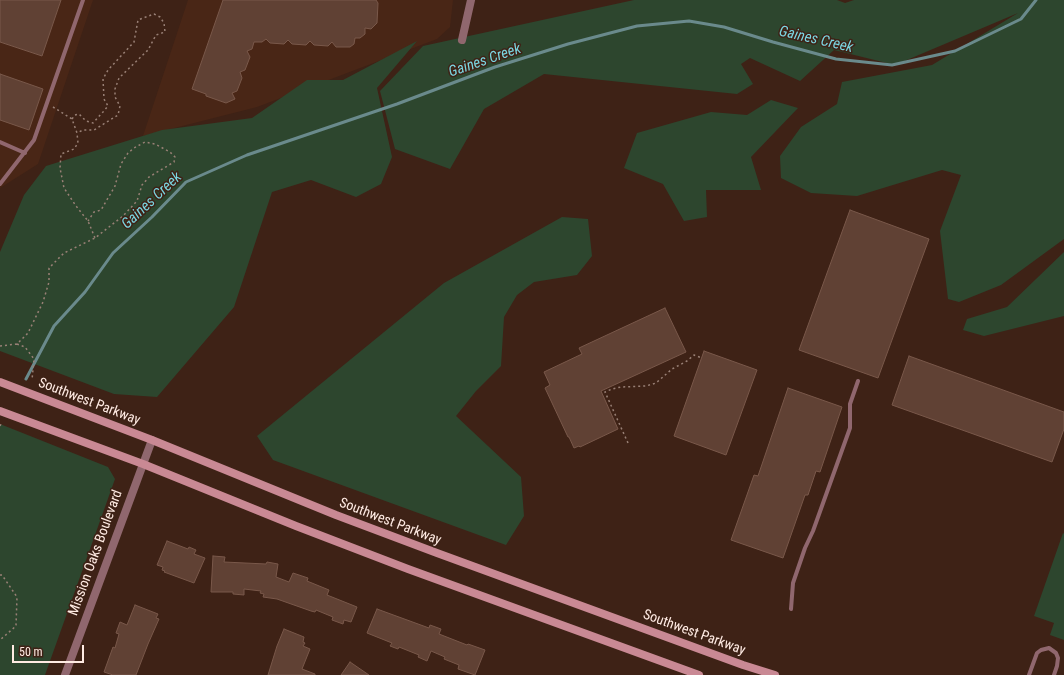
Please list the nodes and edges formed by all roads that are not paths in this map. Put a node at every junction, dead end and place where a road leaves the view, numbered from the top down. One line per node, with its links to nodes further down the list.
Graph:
1 (83, 0): 5 (lane)
2 (471, 0): 3 (street)
3 (462, 40)
4 (0, 142): 5 (lane)
5 (24, 153): 6 (lane)
6 (0, 184)
7 (858, 381): 12 (lane)
8 (0, 382): 10 (main road, Southwest Parkway)
9 (0, 411): 11 (main road)
10 (152, 440): 11 (street, Mission Oaks Boulevard); 15 (main road, Southwest Parkway)
11 (142, 464): 13 (street, Mission Oaks Boulevard); 14 (main road)
12 (791, 609)
13 (65, 675)
14 (699, 675)
15 (775, 675)
16 (1029, 675): 17 (lane)
17 (1054, 675)

